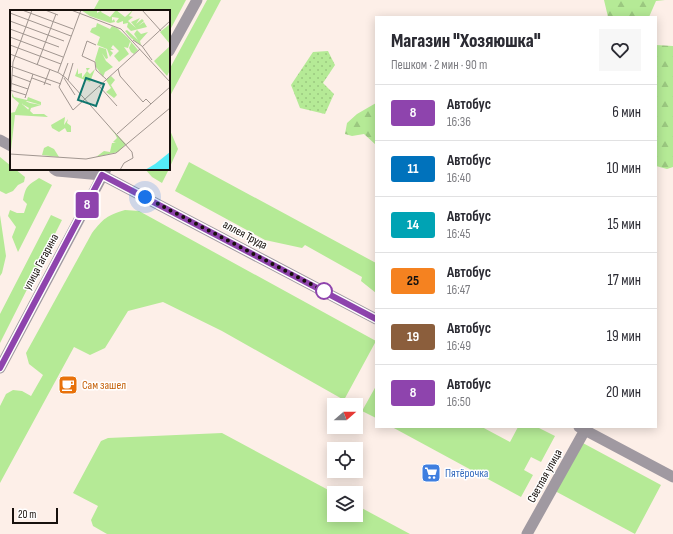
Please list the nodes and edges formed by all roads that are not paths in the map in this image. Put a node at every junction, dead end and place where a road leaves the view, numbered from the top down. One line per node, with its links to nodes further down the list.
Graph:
1 (197, 0): 2 (street)
2 (170, 49)
3 (0, 140): 4 (street)
4 (10, 145)
5 (56, 170): 6 (street)
6 (104, 172): 7 (street, аллея Труда); 8 (street, улица Гагарина)
7 (375, 318)
8 (0, 368)
9 (582, 429): 10 (street); 11 (street, Светлая улица)
10 (673, 477)
11 (527, 534)

